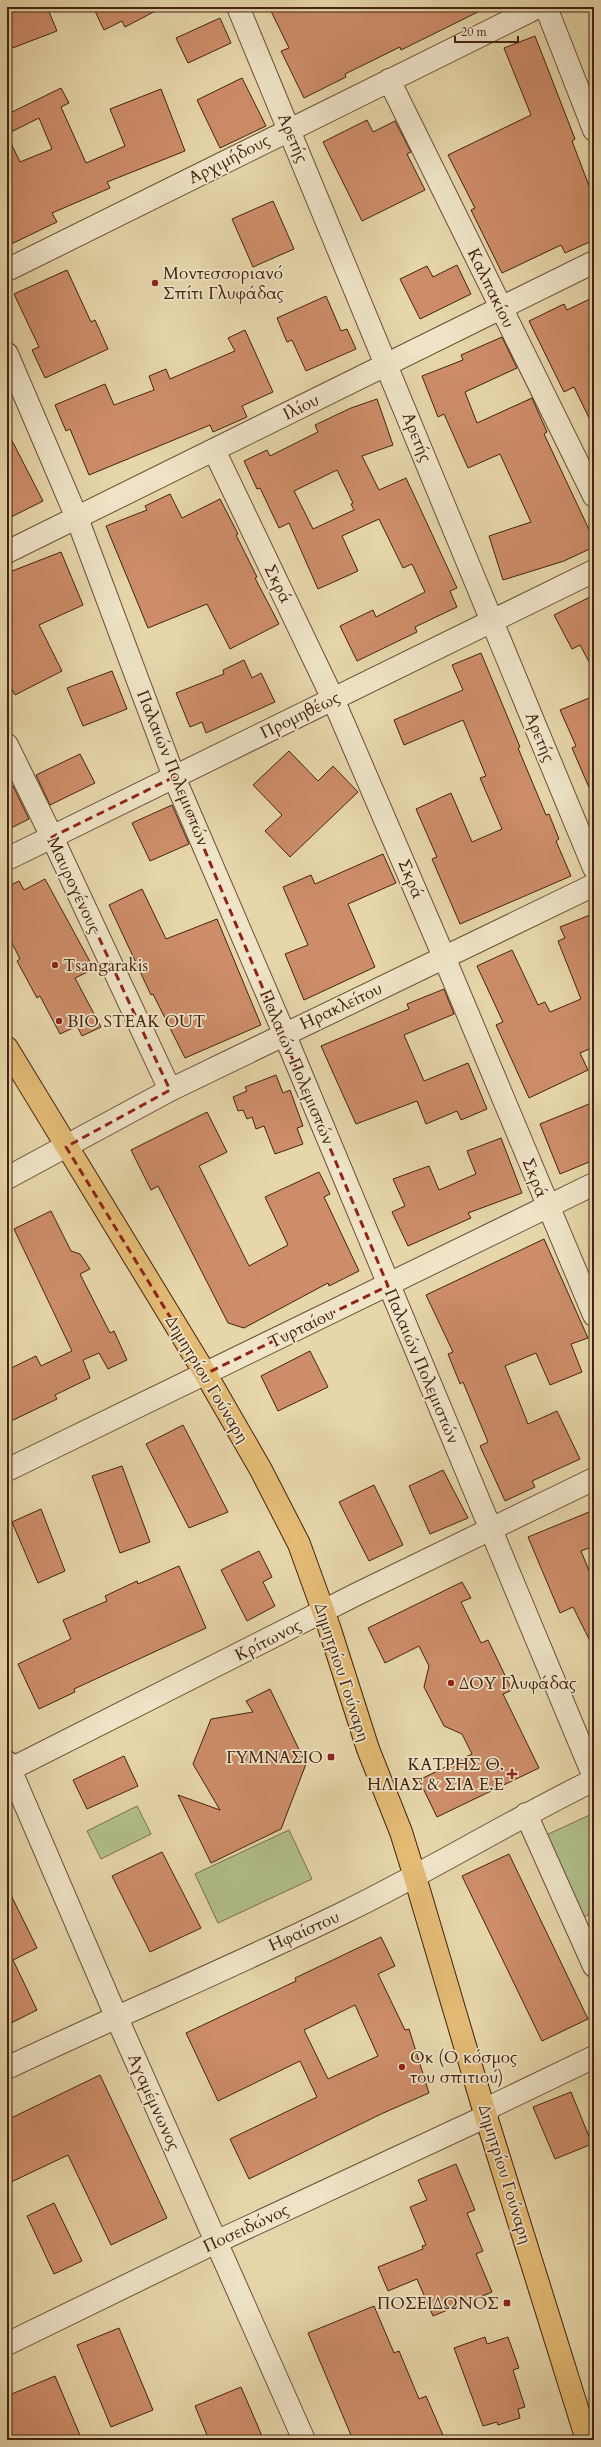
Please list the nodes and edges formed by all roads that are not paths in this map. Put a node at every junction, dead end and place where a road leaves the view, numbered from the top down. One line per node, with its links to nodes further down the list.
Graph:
1 (238, 7): 5 (street, Αρετής)
2 (538, 7): 4 (street, Αρχιμήδους)
3 (546, 7): 6 (street)
4 (389, 80): 5 (street, Αρχιμήδους); 9 (street, Καλπακίου)
5 (289, 129): 8 (street, Αρχιμήδους); 11 (street, Αρετής)
6 (594, 130)
7 (594, 262): 9 (street, Ιλίου)
8 (7, 270)
9 (500, 308): 11 (street, Ιλίου); 13 (street, Καλπακίου)
10 (7, 354): 14 (street, Παλαιών Πολεμιστών)
11 (387, 364): 12 (street, Ιλίου); 17 (street, Αρετής)
12 (214, 450): 14 (street, Ιλίου); 18 (street, Σκρά)
13 (594, 496)
14 (77, 518): 15 (street, Ιλίου); 20 (street, Παλαιών Πολεμιστών)
15 (7, 552)
16 (594, 571): 17 (street, Προμηθέως)
17 (492, 621): 18 (street, Προμηθέως); 23 (street, Αρετής)
18 (333, 699): 20 (street, Προμηθέως); 25 (street, Σκρά)
19 (7, 745): 21 (street, Μαυρογένους)
20 (174, 777): 21 (street, Προμηθέως); 26 (street, Παλαιών Πολεμιστών)
21 (52, 837): 22 (street, Προμηθέως); 28 (street, Μαυρογένους)
22 (7, 859)
23 (594, 868)
24 (594, 885): 25 (street, Ηρακλείτου)
25 (444, 957): 26 (street, Ηρακλείτου); 32 (street, Σκρά)
26 (284, 1033): 28 (street, Ηρακλείτου); 33 (street, Παλαιών Πολεμιστών)
27 (7, 1048): 29 (main road, Δημητρίου Γούναρη)
28 (170, 1090): 29 (street, Ηρακλείτου)
29 (66, 1147): 30 (street, Ηρακλείτου); 35 (main road, Δημητρίου Γούναρη)
30 (7, 1178)
31 (594, 1184): 32 (street, Τυρταίου)
32 (547, 1207): 33 (street, Τυρταίου); 34 (street, Σκρά)
33 (388, 1286): 35 (street, Τυρταίου); 38 (street, Παλαιών Πολεμιστών)
34 (594, 1315)
35 (205, 1374): 36 (street, Τυρταίου); 39 (main road, Δημητρίου Γούναρη)
36 (7, 1470)
37 (594, 1479): 38 (street, Κρίτωνος)
38 (492, 1529): 39 (street, Κρίτωνος); 41 (street, Παλαιών Πολεμιστών)
39 (324, 1612): 40 (street, Κρίτωνος); 43 (main road, Δημητρίου Γούναρη)
40 (8, 1768): 46 (street, Αγαμέμνωνος)
41 (594, 1779): 42 (street, Ηφαίστου)
42 (526, 1814): 43 (street, Ηφαίστου); 44 (street)
43 (415, 1877): 46 (street, Ηφαίστου); 49 (main road, Δημητρίου Γούναρη)
44 (585, 1923): 45 (street)
45 (594, 1966)
46 (116, 2016): 48 (street, Ηφαίστου); 50 (street, Αγαμέμνωνος)
47 (594, 2057): 49 (street, Ποσειδώνος)
48 (7, 2068)
49 (486, 2113): 50 (street, Ποσειδώνος); 53 (main road, Δημητρίου Γούναρη)
50 (216, 2242): 51 (street, Ποσειδώνος); 52 (street, Αγαμέμνωνος)
51 (7, 2344)
52 (304, 2440)
53 (588, 2440)

